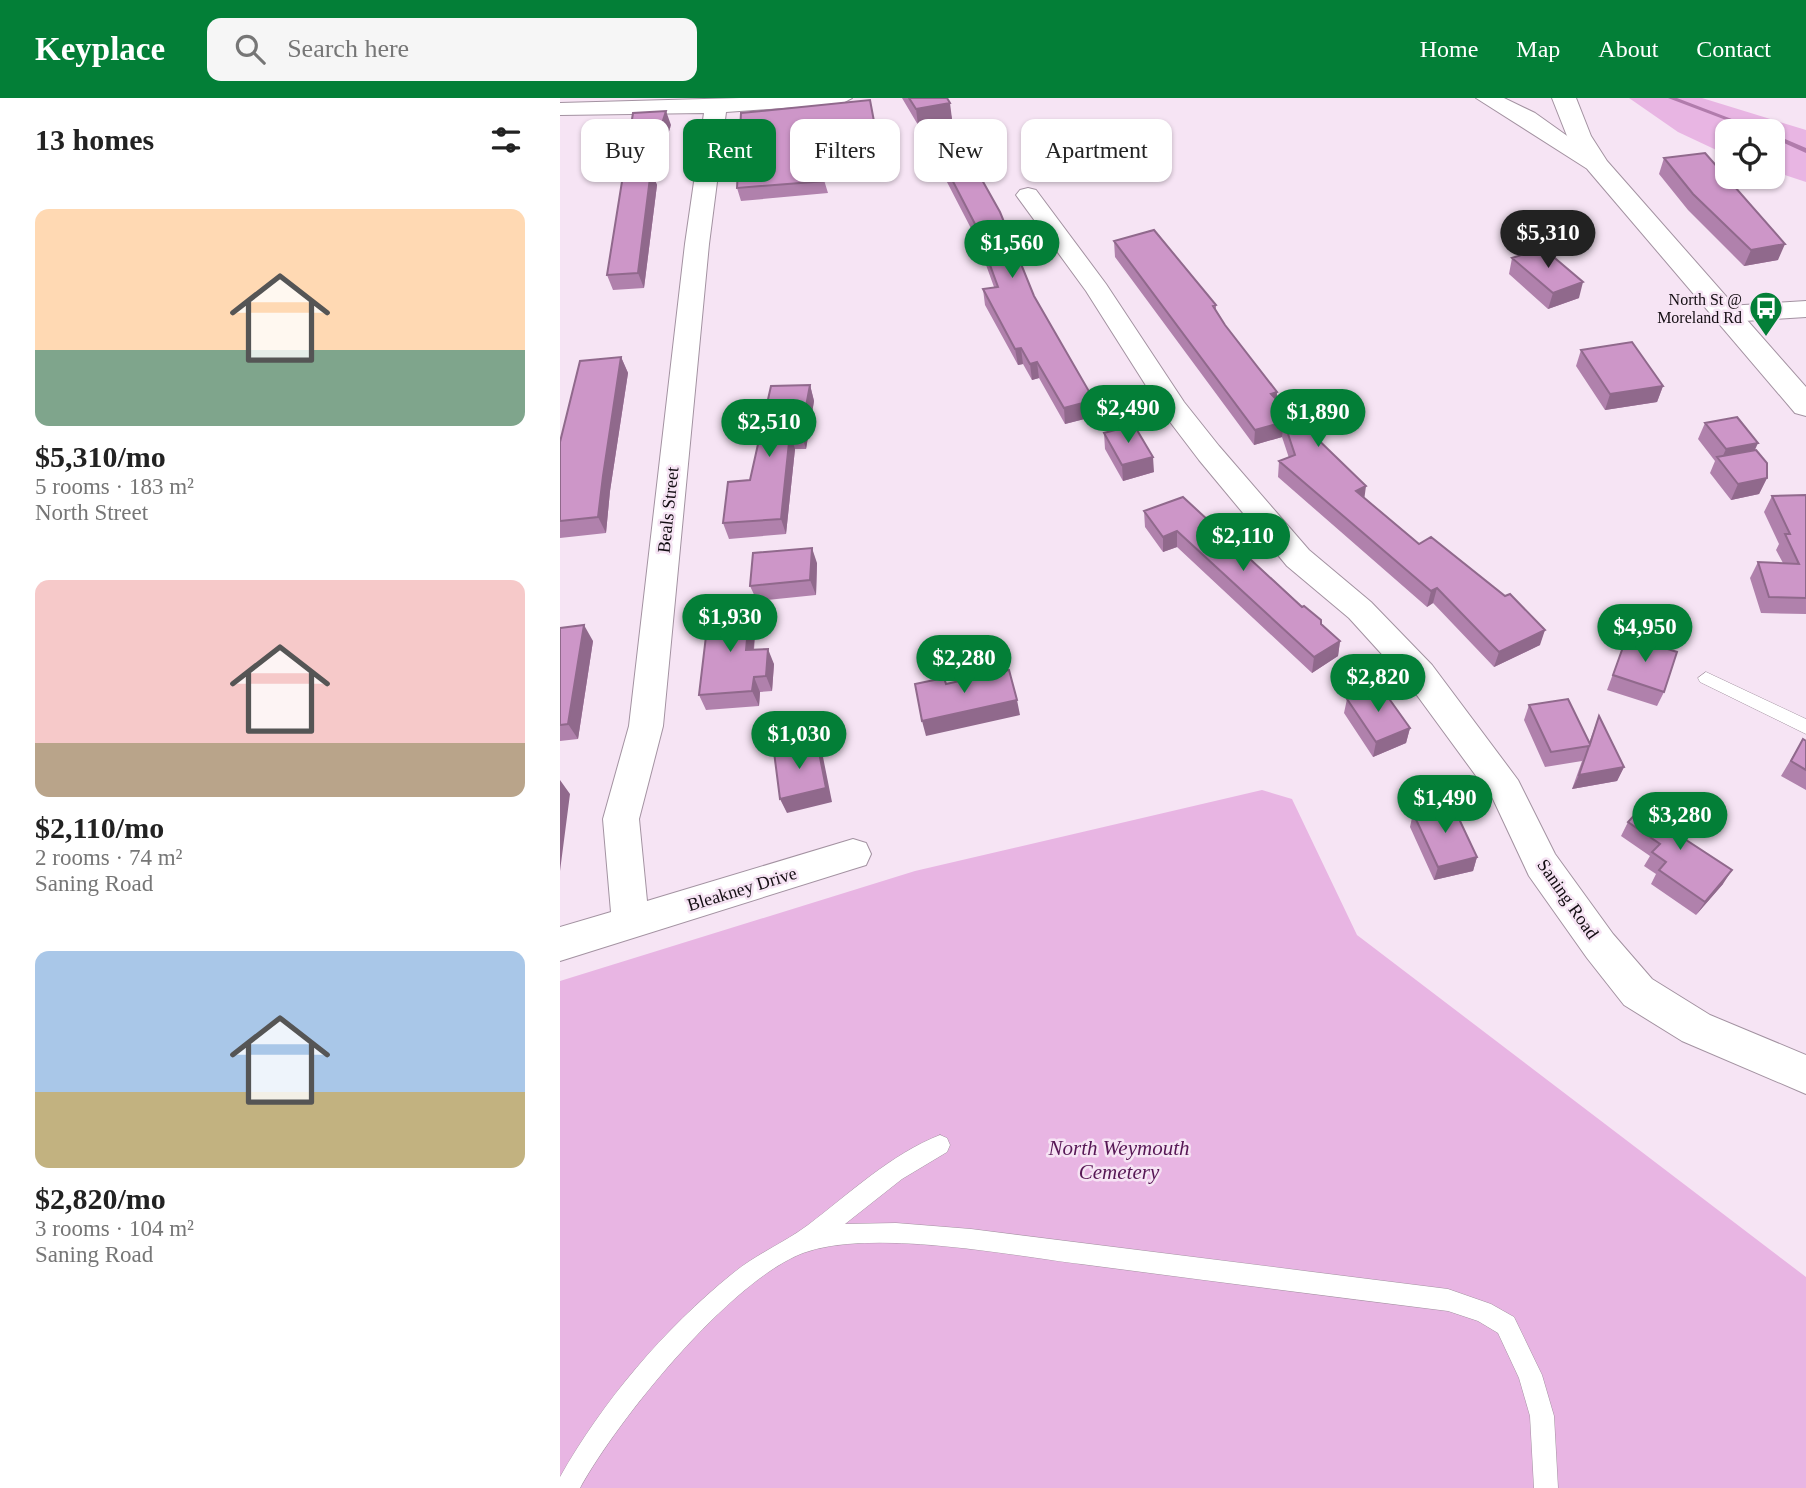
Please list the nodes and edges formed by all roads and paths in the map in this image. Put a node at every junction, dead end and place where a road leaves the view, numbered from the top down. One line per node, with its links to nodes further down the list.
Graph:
1 (841, 98): 4 (street)
2 (1487, 98): 6 (street)
3 (1564, 98): 6 (street)
4 (716, 106): 5 (street); 14 (street, Beals Street)
5 (560, 110)
6 (1597, 165): 9 (street)
7 (1028, 195): 16 (street, Saning Road)
8 (1806, 309): 9 (street)
9 (1728, 314): 10 (street)
10 (1806, 405)
11 (1706, 678): 12 (lane)
12 (1806, 727)
13 (852, 854): 14 (street, Bleakney Drive)
14 (631, 923): 15 (street)
15 (560, 944)
16 (1806, 1075)
17 (940, 1145): 18 (lane)
18 (805, 1241): 19 (lane); 20 (lane)
19 (567, 1488)
20 (1546, 1488)

